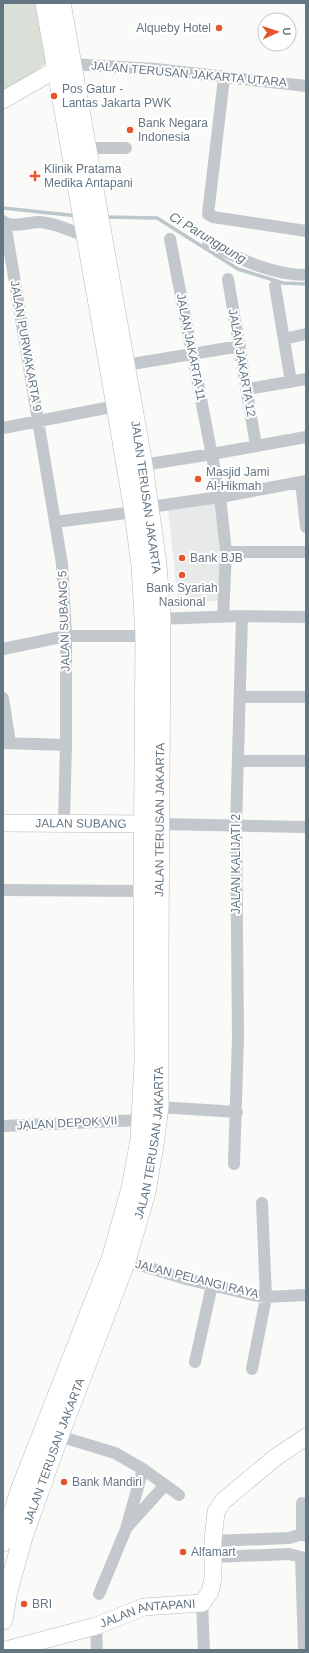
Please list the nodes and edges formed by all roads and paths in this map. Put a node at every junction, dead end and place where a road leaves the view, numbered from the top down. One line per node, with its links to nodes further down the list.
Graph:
1 (45, 3): 3 (main road, JALAN TERUSAN JAKARTA)
2 (61, 3): 3 (main road, JALAN TERUSAN JAKARTA)
3 (64, 66): 4 (street, JALAN TERUSAN JAKARTA UTARA); 6 (street); 7 (main road, JALAN TERUSAN JAKARTA); 9 (main road, JALAN TERUSAN JAKARTA)
4 (224, 78): 5 (street, JALAN TERUSAN JAKARTA UTARA); 12 (street)
5 (306, 86)
6 (3, 100)
7 (86, 148): 8 (street); 9 (main road, JALAN TERUSAN JAKARTA)
8 (126, 148)
9 (88, 199): 11 (main road, JALAN TERUSAN JAKARTA)
10 (4, 222): 11 (street); 27 (street, JALAN PURWAKARTA 9)
11 (91, 229): 22 (main road, JALAN TERUSAN JAKARTA); 26 (main road, JALAN TERUSAN JAKARTA)
12 (306, 231)
13 (170, 239): 21 (street, JALAN JAKARTA 11)
14 (208, 243): 15 (street)
15 (306, 276)
16 (228, 279): 20 (street, JALAN JAKARTA 12)
17 (275, 286): 19 (street)
18 (306, 334): 19 (street)
19 (284, 339): 24 (street)
20 (240, 346): 21 (street); 25 (street, JALAN JAKARTA 12)
21 (193, 354): 22 (street); 31 (street, JALAN JAKARTA 11)
22 (126, 365): 32 (main road, JALAN TERUSAN JAKARTA)
23 (306, 379): 24 (street)
24 (291, 382): 25 (street)
25 (247, 389): 30 (street, JALAN JAKARTA 12)
26 (116, 406): 27 (street); 35 (main road, JALAN TERUSAN JAKARTA)
27 (39, 421): 28 (street); 36 (street, JALAN SUBANG 5)
28 (3, 428)
29 (306, 437): 30 (street)
30 (256, 446): 31 (street)
31 (212, 454): 32 (street); 34 (street, JALAN JAKARTA 11)
32 (143, 465): 35 (main road, JALAN TERUSAN JAKARTA)
33 (304, 482): 34 (street); 37 (street)
34 (220, 498): 35 (street); 38 (street, JALAN JAKARTA 11)
35 (142, 510): 36 (street); 43 (main road, JALAN TERUSAN JAKARTA)
36 (55, 522): 44 (street, JALAN SUBANG 5)
37 (306, 528)
38 (226, 552): 39 (street); 40 (street, JALAN JAKARTA 11)
39 (306, 552)
40 (223, 616): 41 (street); 43 (street)
41 (242, 616): 42 (street); 46 (street, JALAN KALIJATI 2)
42 (306, 617)
43 (150, 625): 44 (street); 55 (main road, JALAN TERUSAN JAKARTA)
44 (66, 636): 45 (street); 50 (street, JALAN SUBANG 5)
45 (3, 648)
46 (240, 697): 47 (street); 51 (street, JALAN KALIJATI 2)
47 (306, 697)
48 (3, 698): 49 (street)
49 (7, 743): 50 (street)
50 (66, 746): 54 (street, JALAN SUBANG 5)
51 (238, 761): 52 (street); 56 (street, JALAN KALIJATI 2)
52 (306, 761)
53 (3, 823): 54 (street, JALAN SUBANG)
54 (64, 823): 55 (street, JALAN SUBANG)
55 (152, 824): 56 (street); 59 (main road, JALAN TERUSAN JAKARTA); 60 (main road, JALAN TERUSAN JAKARTA)
56 (236, 826): 57 (street); 61 (street, JALAN KALIJATI 2)
57 (306, 827)
58 (3, 890): 59 (street)
59 (143, 891): 62 (main road, JALAN TERUSAN JAKARTA)
60 (159, 1107): 61 (street); 66 (main road, JALAN TERUSAN JAKARTA)
61 (237, 1112): 64 (street, JALAN KALIJATI 2)
62 (136, 1120): 63 (street, JALAN DEPOK VII); 66 (main road, JALAN TERUSAN JAKARTA)
63 (3, 1126)
64 (234, 1164)
65 (262, 1203): 69 (street)
66 (119, 1259): 67 (street, JALAN PELANGI RAYA); 72 (main road, JALAN TERUSAN JAKARTA); 76 (main road, JALAN TERUSAN JAKARTA)
67 (212, 1285): 69 (street, JALAN PELANGI RAYA); 70 (street)
68 (306, 1296): 69 (street, JALAN PELANGI RAYA)
69 (266, 1297): 71 (street)
70 (195, 1362)
71 (252, 1369)
72 (59, 1436): 74 (street); 76 (main road, JALAN TERUSAN JAKARTA)
73 (306, 1437): 82 (street, JALAN ANTAPANI)
74 (143, 1469): 75 (street); 79 (street)
75 (165, 1485): 77 (street); 79 (street)
76 (30, 1491): 81 (main road, JALAN TERUSAN JAKARTA); 86 (main road, JALAN TERUSAN JAKARTA)
77 (179, 1495)
78 (302, 1503): 80 (street)
79 (126, 1529): 84 (street)
80 (304, 1535): 82 (street)
81 (3, 1542)
82 (214, 1549): 83 (street); 85 (street, JALAN ANTAPANI)
83 (303, 1556): 91 (street)
84 (99, 1594)
85 (202, 1603): 87 (street, JALAN ANTAPANI); 90 (street)
86 (3, 1620)
87 (96, 1626): 88 (street, JALAN ANTAPANI); 89 (street)
88 (6, 1650)
89 (97, 1650)
90 (204, 1650)
91 (304, 1650)

